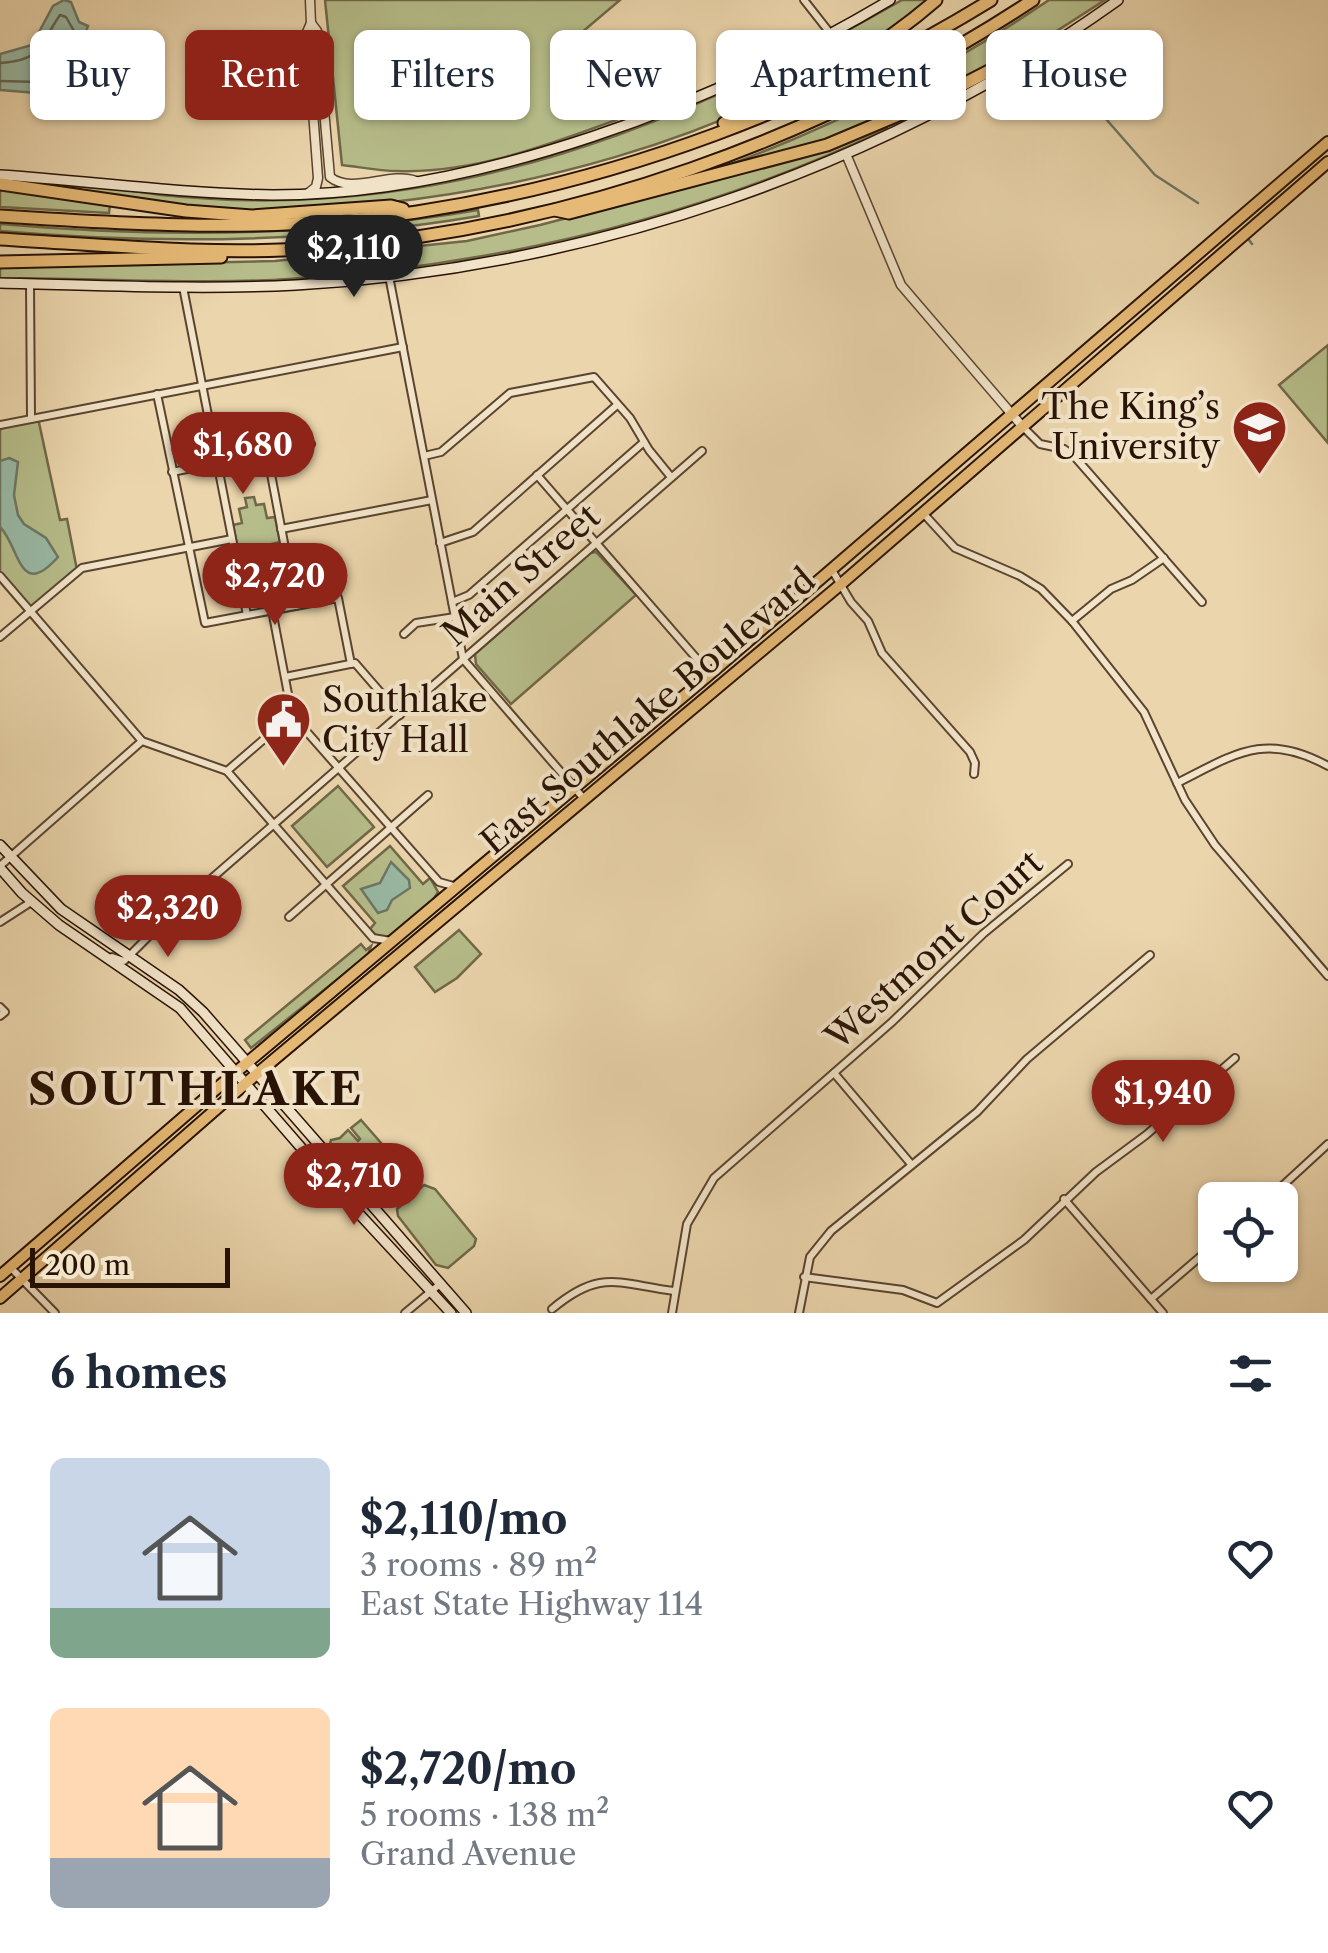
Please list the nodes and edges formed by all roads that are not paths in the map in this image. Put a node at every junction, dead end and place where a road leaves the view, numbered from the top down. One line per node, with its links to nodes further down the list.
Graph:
1 (310, 0): 8 (street)
2 (804, 0): 9 (street)
3 (890, 0): 10 (main road)
4 (936, 0): 16 (highway)
5 (991, 0): 16 (highway)
6 (1032, 0): 24 (highway)
7 (1118, 0): 11 (main road)
8 (311, 23): 21 (street); 23 (street)
9 (827, 30)
10 (837, 30)
11 (1074, 30)
12 (986, 73): 24 (highway)
13 (986, 82): 17 (main road)
14 (716, 89): 21 (main road)
15 (1328, 142): 18 (main road, East Southlake Boulevard)
16 (687, 144): 25 (highway)
17 (846, 154): 30 (main road); 38 (street)
18 (1314, 154): 19 (main road); 38 (main road, East Southlake Boulevard)
19 (1326, 164): 41 (main road, East Southlake Boulevard)
20 (0, 174): 23 (main road)
21 (418, 182): 23 (main road)
22 (0, 184): 25 (highway)
23 (306, 194)
24 (551, 209): 28 (highway)
25 (417, 212): 26 (highway)
26 (0, 216)
27 (0, 238): 28 (highway)
28 (253, 250): 29 (highway)
29 (0, 262)
30 (389, 276): 33 (main road); 34 (street)
31 (0, 283): 32 (main road)
32 (30, 284): 33 (main road); 39 (street)
33 (183, 287): 35 (street)
34 (403, 348): 35 (street); 46 (street)
35 (202, 386): 36 (street); 47 (street)
36 (157, 394): 39 (street); 48 (street)
37 (618, 405): 42 (street); 46 (street); 49 (street)
38 (1011, 414): 41 (street); 60 (main road, East Southlake Boulevard)
39 (31, 419): 40 (street)
40 (0, 425)
41 (1022, 426): 53 (main road, East Southlake Boulevard); 59 (street)
42 (644, 442): 50 (street); 52 (street)
43 (311, 444): 45 (street)
44 (702, 451): 50 (street, Main Street)
45 (266, 453): 47 (street); 54 (street)
46 (424, 456): 51 (street)
47 (218, 463): 48 (street); 55 (street)
48 (172, 472): 58 (street)
49 (537, 475): 52 (street); 56 (street)
50 (671, 478): 57 (street, Main Street)
51 (432, 500): 54 (street); 56 (street)
52 (567, 510): 57 (street); 63 (street)
53 (922, 512): 62 (main road, East Southlake Boulevard); 70 (street)
54 (281, 529): 65 (street)
55 (232, 539): 58 (street); 68 (street)
56 (440, 543): 63 (street)
57 (596, 543): 73 (street, Main Street); 75 (street)
58 (189, 547): 67 (street); 68 (street)
59 (1164, 558): 64 (street); 70 (street)
60 (832, 569): 62 (street); 75 (main road, East Southlake Boulevard)
61 (0, 576): 67 (street)
62 (840, 584): 83 (street); 87 (main road, East Southlake Boulevard)
63 (452, 602): 69 (street)
64 (1202, 602)
65 (296, 606): 66 (street); 74 (street)
66 (272, 610): 68 (street); 76 (street)
67 (30, 611): 72 (street); 79 (street)
68 (247, 615)
69 (455, 617): 71 (street); 73 (street)
70 (1072, 621): 84 (street)
71 (404, 634)
72 (0, 637)
73 (463, 660): 78 (street, Main Street); 85 (street)
74 (351, 664): 76 (street); 78 (street)
75 (710, 674): 85 (main road, East Southlake Boulevard)
76 (284, 677): 77 (street)
77 (292, 715): 81 (street); 82 (street)
78 (400, 715): 81 (street, Main Street)
79 (142, 740): 82 (street); 91 (street)
80 (1328, 766): 84 (street)
81 (338, 768): 88 (street, Main Street); 89 (street)
82 (227, 771): 88 (street)
83 (974, 774)
84 (1178, 784): 107 (street)
85 (574, 788): 87 (street); 96 (main road, East Southlake Boulevard)
86 (428, 795): 89 (street)
87 (585, 800): 114 (main road, East Southlake Boulevard)
88 (274, 824): 95 (street); 105 (street, Main Street)
89 (392, 828): 94 (street); 95 (street)
90 (0, 845): 91 (main road)
91 (10, 857): 93 (street); 105 (main road)
92 (1068, 864): 113 (street, Westmont Court)
93 (0, 867): 97 (main road)
94 (438, 882): 96 (street); 98 (street)
95 (326, 884): 99 (street); 101 (street)
96 (457, 886): 98 (main road, East Southlake Boulevard)
97 (32, 902): 100 (street); 103 (main road)
98 (438, 902): 102 (main road, East Southlake Boulevard)
99 (289, 917)
100 (0, 922)
101 (373, 938): 102 (street); 106 (street)
102 (392, 941): 106 (main road, East Southlake Boulevard)
103 (102, 953): 105 (street); 112 (main road)
104 (1150, 955): 117 (street)
105 (128, 956): 111 (main road)
106 (370, 960): 111 (main road, East Southlake Boulevard)
107 (1328, 976)
108 (0, 1006): 109 (street)
109 (0, 1016)
110 (1235, 1058): 120 (street)
111 (247, 1063): 112 (main road, East Southlake Boulevard); 114 (main road)
112 (236, 1072): 115 (main road); 125 (main road, East Southlake Boulevard)
113 (834, 1073): 117 (street); 131 (street, Westmont Court)
114 (257, 1074): 115 (main road, East Southlake Boulevard); 121 (main road)
115 (246, 1083): 119 (main road); 128 (main road, East Southlake Boulevard)
116 (1328, 1144): 118 (street)
117 (911, 1164): 127 (street)
118 (1287, 1182)
119 (341, 1194): 121 (main road); 122 (main road)
120 (1064, 1199): 127 (street); 133 (street)
121 (381, 1215): 123 (main road)
122 (367, 1222): 123 (main road); 130 (main road)
123 (405, 1244): 129 (main road)
124 (1198, 1258): 133 (street)
125 (10, 1268): 126 (main road, East Southlake Boulevard); 128 (street)
126 (0, 1276)
127 (804, 1277): 140 (street)
128 (20, 1279): 132 (main road, East Southlake Boulevard); 135 (street)
129 (440, 1284): 130 (street); 138 (main road)
130 (430, 1291): 136 (street); 137 (main road)
131 (674, 1291): 134 (street); 139 (street, Westmont Court)
132 (0, 1298)
133 (1151, 1298): 141 (street)
134 (552, 1309)
135 (55, 1313)
136 (405, 1313)
137 (451, 1313)
138 (466, 1313)
139 (672, 1313)
140 (799, 1313)
141 (1163, 1313)

